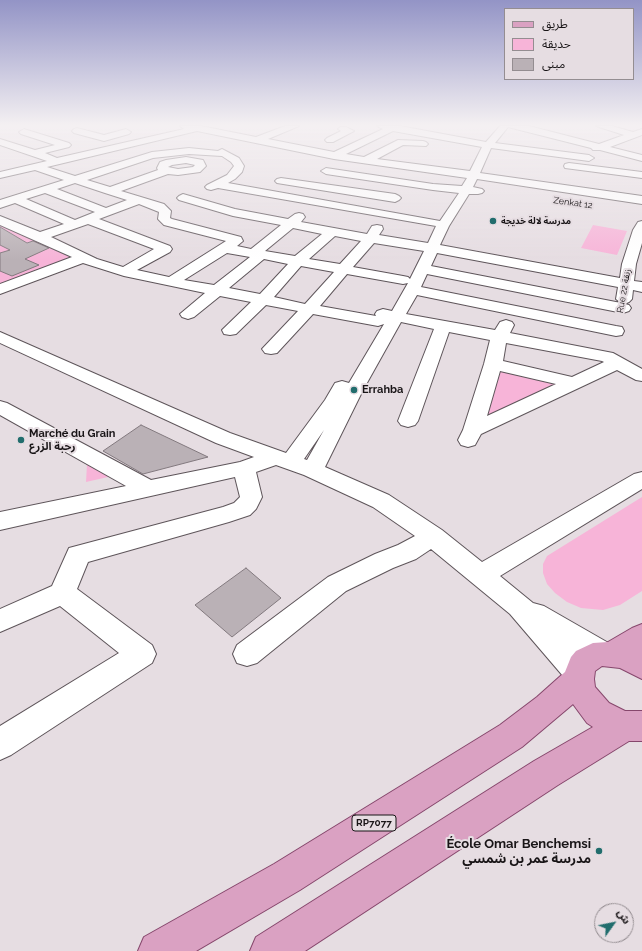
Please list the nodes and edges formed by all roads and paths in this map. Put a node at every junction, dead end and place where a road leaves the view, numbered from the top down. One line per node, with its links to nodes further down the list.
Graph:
1 (20, 170): 15 (street)
2 (46, 170): 21 (street)
3 (104, 170): 21 (street)
4 (158, 170): 30 (street)
5 (174, 170): 6 (street)
6 (193, 170)
7 (237, 170): 24 (street)
8 (282, 170): 25 (street)
9 (448, 170): 26 (street)
10 (473, 170): 51 (street)
11 (475, 170): 57 (street)
12 (485, 170): 32 (street)
13 (519, 170): 29 (street)
14 (567, 170): 17 (street)
15 (17, 171): 20 (street)
16 (326, 171): 25 (street); 26 (street)
17 (578, 172): 18 (street); 19 (street); 22 (street); 29 (street)
18 (561, 175)
19 (642, 175)
20 (0, 176)
21 (75, 180): 28 (street); 30 (street)
22 (613, 182)
23 (263, 183): 31 (street)
24 (216, 184): 31 (street); 35 (street)
25 (304, 184): 36 (street)
26 (411, 184): 36 (street)
27 (7, 188): 33 (street)
28 (45, 189): 33 (street); 45 (street)
29 (574, 189): 39 (street); 40 (street)
30 (109, 191): 38 (street)
31 (251, 191): 34 (street); 43 (street)
32 (490, 192)
33 (27, 195): 37 (street)
34 (284, 196): 41 (street); 47 (street)
35 (183, 198): 43 (street); 44 (street)
36 (395, 198): 46 (street)
37 (15, 199): 42 (street); 49 (street)
38 (139, 200): 44 (street); 45 (street)
39 (642, 200)
40 (568, 202)
41 (320, 203): 46 (street); 50 (street)
42 (0, 204)
43 (231, 205): 47 (street); 56 (street)
44 (160, 207): 56 (street)
45 (105, 212): 49 (street)
46 (383, 214): 51 (street); 55 (street)
47 (254, 216): 50 (street)
48 (0, 220): 54 (street)
49 (81, 222): 54 (street); 67 (street)
50 (290, 223): 53 (street); 60 (street)
51 (435, 223): 57 (street)
52 (641, 228): 58 (street, Rue 22 زنقة)
53 (332, 232): 55 (street); 62 (street)
54 (40, 237): 61 (street)
55 (370, 239): 57 (street); 65 (street)
56 (236, 240): 59 (street)
57 (428, 247): 64 (street); 66 (street); 70 (street)
58 (639, 247): 63 (street, Rue 22 زنقة)
59 (224, 248): 60 (street); 68 (street)
60 (258, 254): 62 (street); 74 (street)
61 (82, 258): 67 (street); 72 (street)
62 (298, 261): 65 (street); 75 (street)
63 (636, 265): 69 (street, Rue 22 زنقة)
64 (534, 267): 69 (street); 73 (street)
65 (344, 270): 70 (street); 77 (street)
66 (423, 270): 70 (street); 73 (street)
67 (124, 272): 68 (street)
68 (172, 281): 74 (street)
69 (626, 284): 71 (street); 76 (street, Rue 22 زنقة)
70 (408, 285): 78 (street); 80 (street)
71 (642, 287)
72 (0, 289)
73 (524, 289): 76 (street); 78 (street)
74 (218, 290): 75 (street); 79 (street)
75 (264, 300): 77 (street); 82 (street)
76 (622, 308): 83 (street, Rue 22 زنقة)
77 (309, 309): 80 (street); 86 (street)
78 (514, 311): 83 (street); 84 (street)
79 (188, 314)
80 (386, 317): 81 (street); 93 (street); 93 (street)
81 (443, 326): 84 (street); 92 (street)
82 (230, 330)
83 (616, 331): 87 (street, Rue 22 زنقة)
84 (499, 337): 87 (street); 88 (street)
85 (2, 340): 93 (street)
86 (271, 349)
87 (612, 360): 89 (street); 90 (street)
88 (493, 364): 90 (street); 90 (street)
89 (642, 376)
90 (574, 383)
91 (0, 407): 96 (street)
92 (408, 421)
93 (293, 463): 94 (street); 98 (street)
94 (244, 468): 96 (street); 100 (street)
95 (642, 479): 99 (street)
96 (150, 488): 97 (street)
97 (0, 521)
98 (432, 536): 99 (street); 104 (street)
99 (482, 575): 101 (street)
100 (62, 594): 102 (street); 109 (street)
101 (519, 606): 105 (street); 107 (street)
102 (0, 621)
103 (642, 636): 105 (main road, RP7077)
104 (247, 654)
105 (607, 654): 106 (main road); 107 (main road, RP7077)
106 (642, 666)
107 (579, 677): 108 (main road); 111 (main road, RP7077)
108 (637, 726): 110 (main road)
109 (0, 744)
110 (288, 946)
111 (158, 951)

